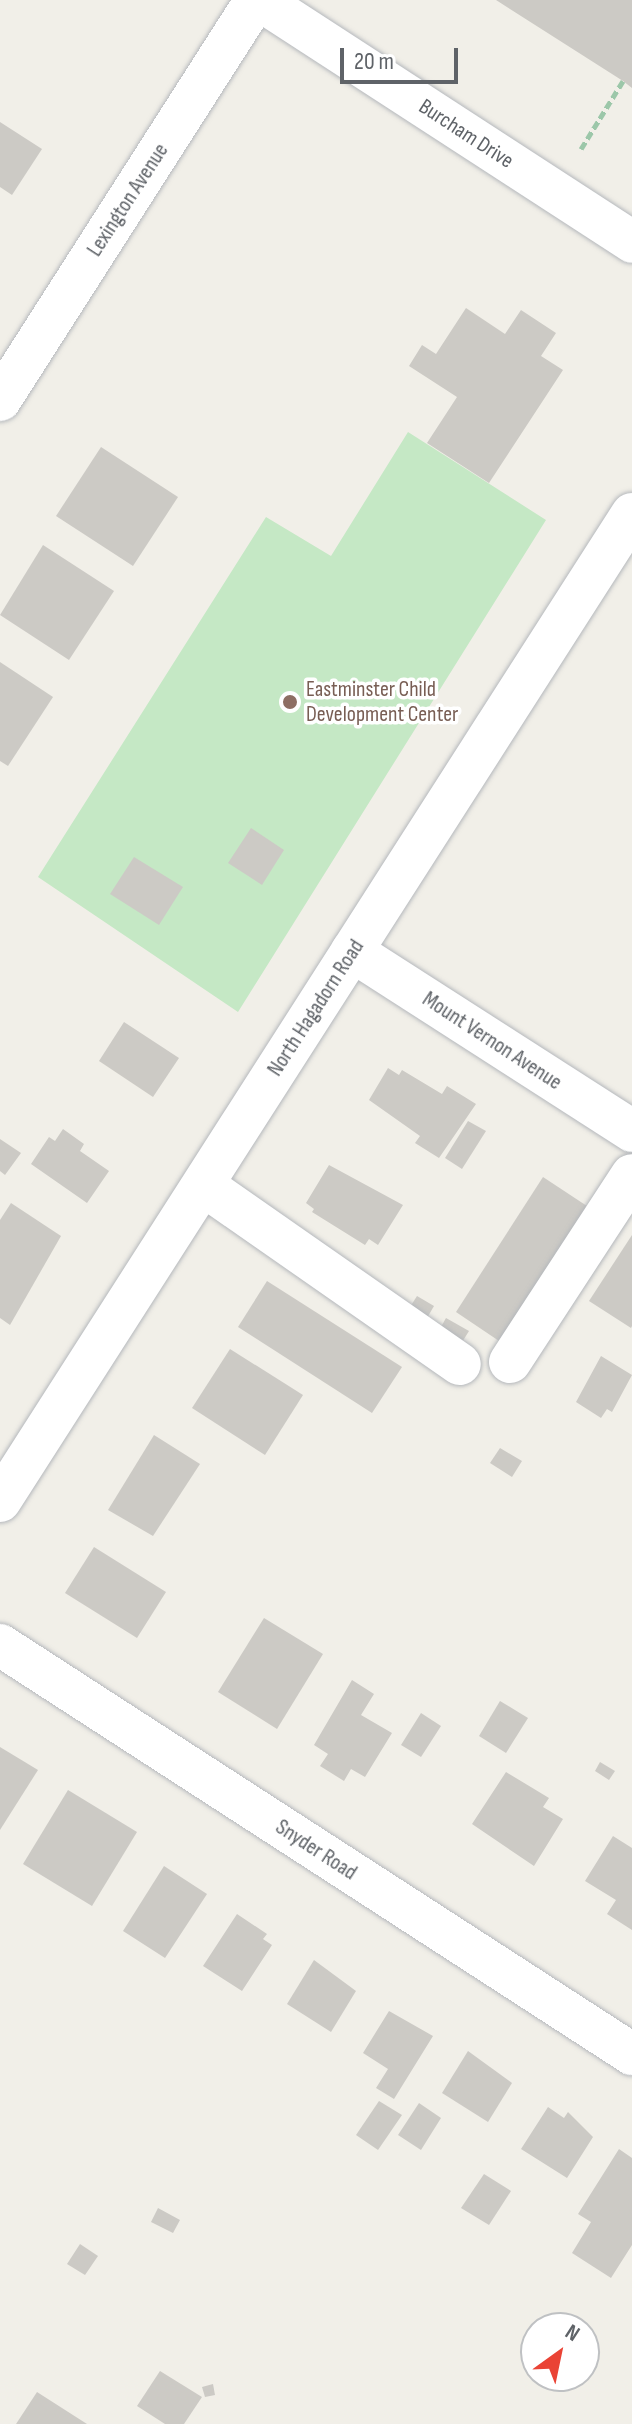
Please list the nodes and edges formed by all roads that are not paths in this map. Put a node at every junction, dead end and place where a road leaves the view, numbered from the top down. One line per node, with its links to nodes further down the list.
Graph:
1 (258, 0): 2 (street, Burcham Drive); 3 (street, Lexington Avenue)
2 (632, 242)
3 (0, 400)
4 (632, 514): 5 (street, North Hagadorn Road)
5 (352, 951): 6 (street, Mount Vernon Avenue); 8 (street, North Hagadorn Road)
6 (632, 1131)
7 (632, 1175): 9 (street)
8 (203, 1185): 10 (street); 11 (street, North Hagadorn Road)
9 (510, 1362)
10 (460, 1364)
11 (1, 1498)
12 (0, 1645): 13 (street, Snyder Road)
13 (632, 2054)

